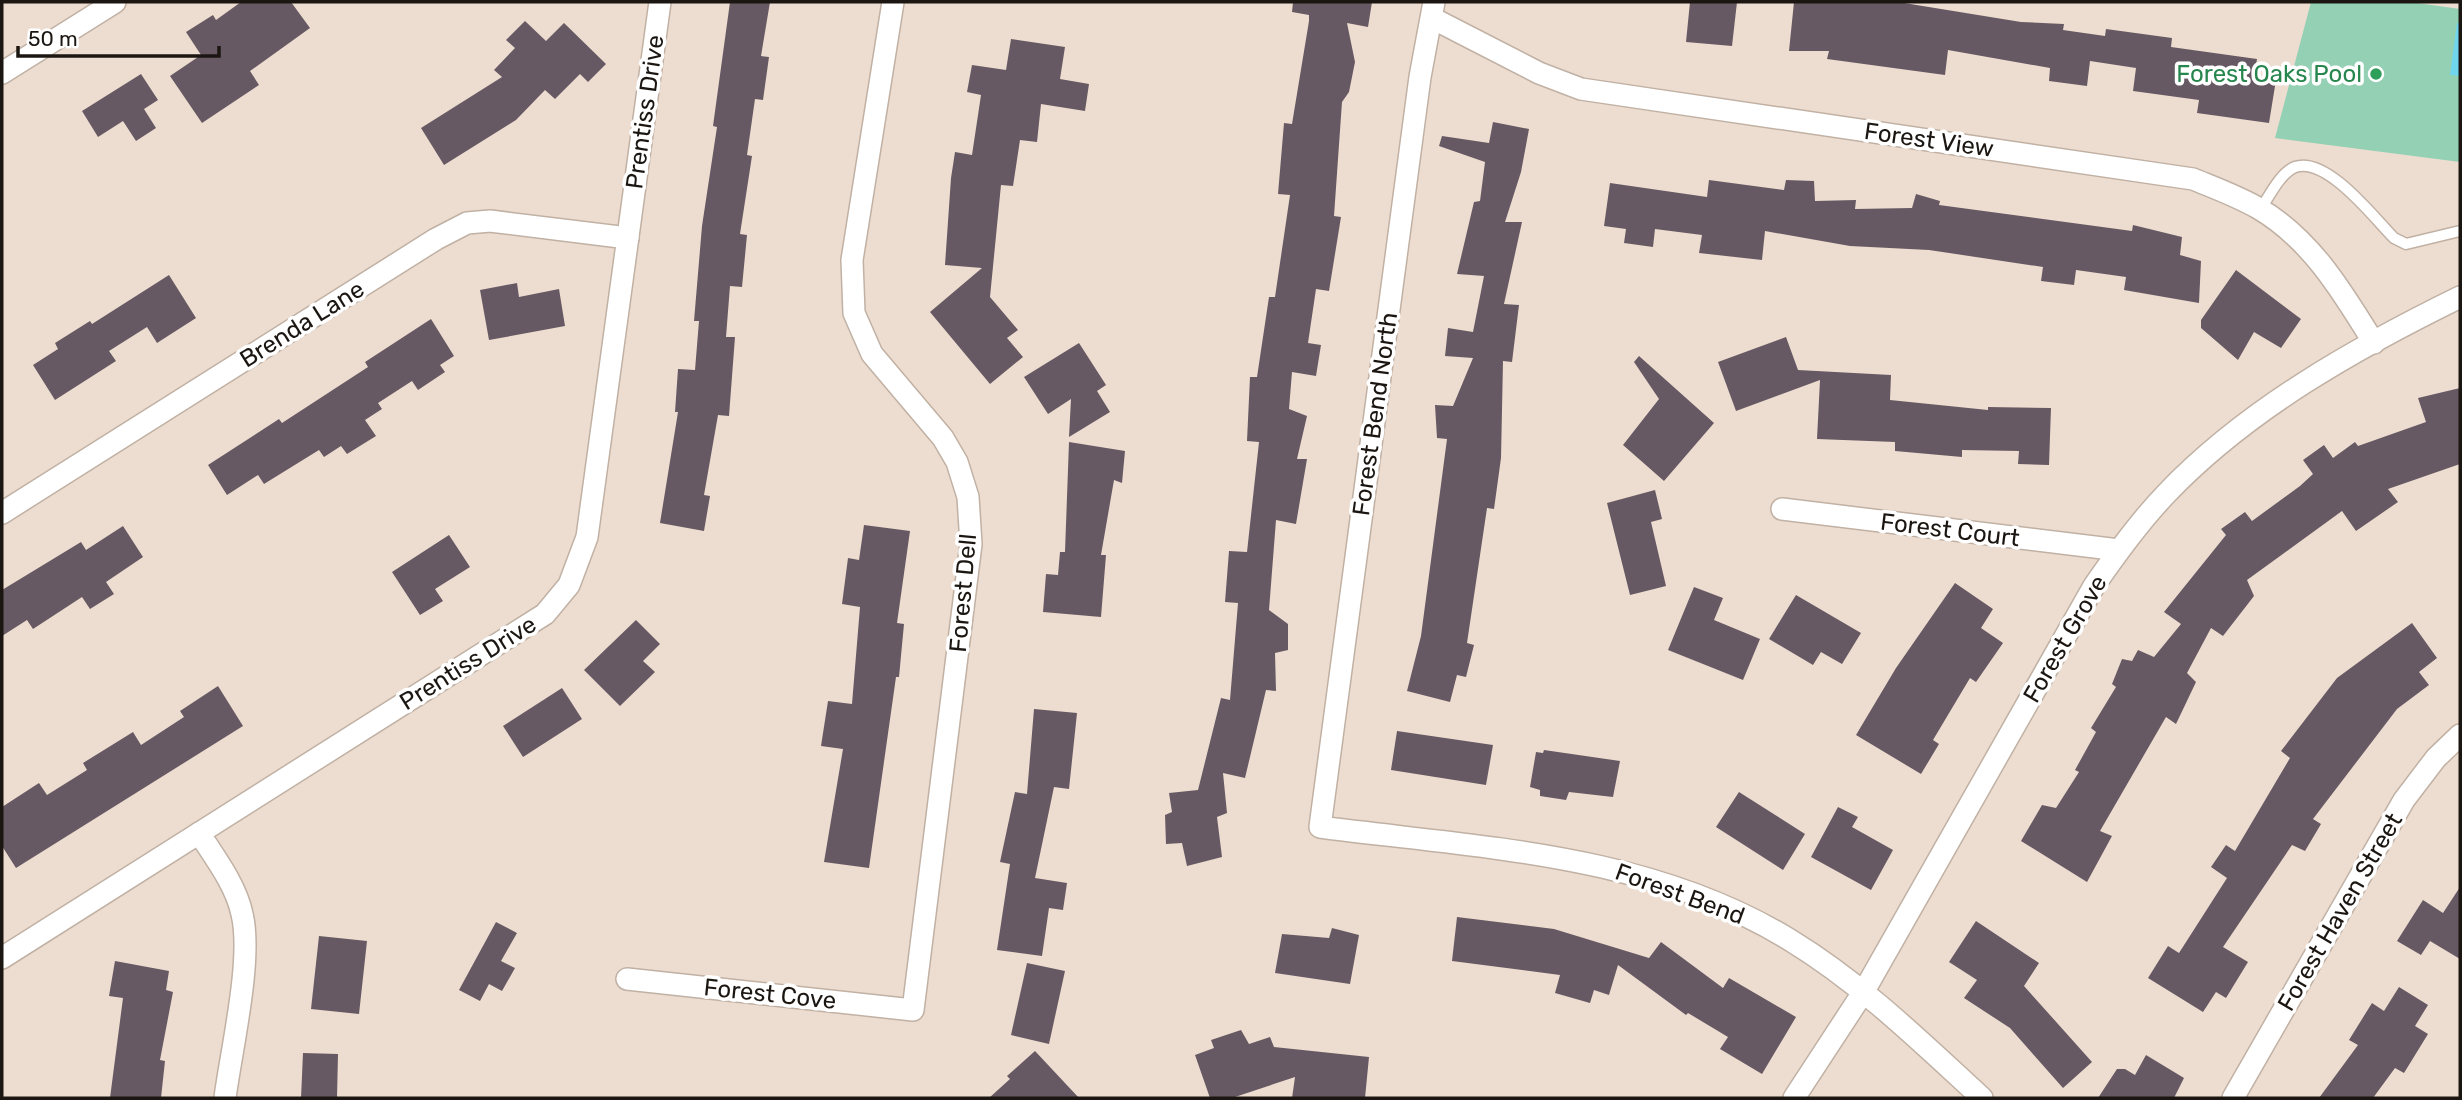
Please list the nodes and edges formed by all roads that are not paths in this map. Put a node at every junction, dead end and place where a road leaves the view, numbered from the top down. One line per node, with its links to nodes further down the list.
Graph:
1 (115, 2): 5 (street)
2 (660, 2): 8 (street, Prentiss Drive)
3 (893, 2): 20 (street, Forest Dell)
4 (1433, 10): 6 (street, Forest View); 15 (street, Forest Bend North)
5 (2, 73)
6 (2260, 210): 7 (lane); 10 (street, Forest View)
7 (2460, 231)
8 (628, 238): 12 (street, Brenda Lane); 16 (street, Prentiss Drive)
9 (2460, 297): 10 (street, Forest Grove)
10 (2374, 343): 13 (street, Forest Grove)
11 (1782, 509): 13 (street, Forest Court)
12 (2, 513)
13 (2119, 550): 19 (street, Forest Grove)
14 (2460, 735): 24 (street, Forest Haven Street)
15 (1320, 827): 19 (street, Forest Bend)
16 (199, 833): 17 (street, Prentiss Drive); 21 (street)
17 (2, 958)
18 (627, 979): 20 (street, Forest Cove)
19 (1864, 991): 22 (street, Forest Grove); 23 (street, Forest Bend)
20 (913, 1010)
21 (225, 1098)
22 (1794, 1098)
23 (1983, 1098)
24 (2233, 1098)

